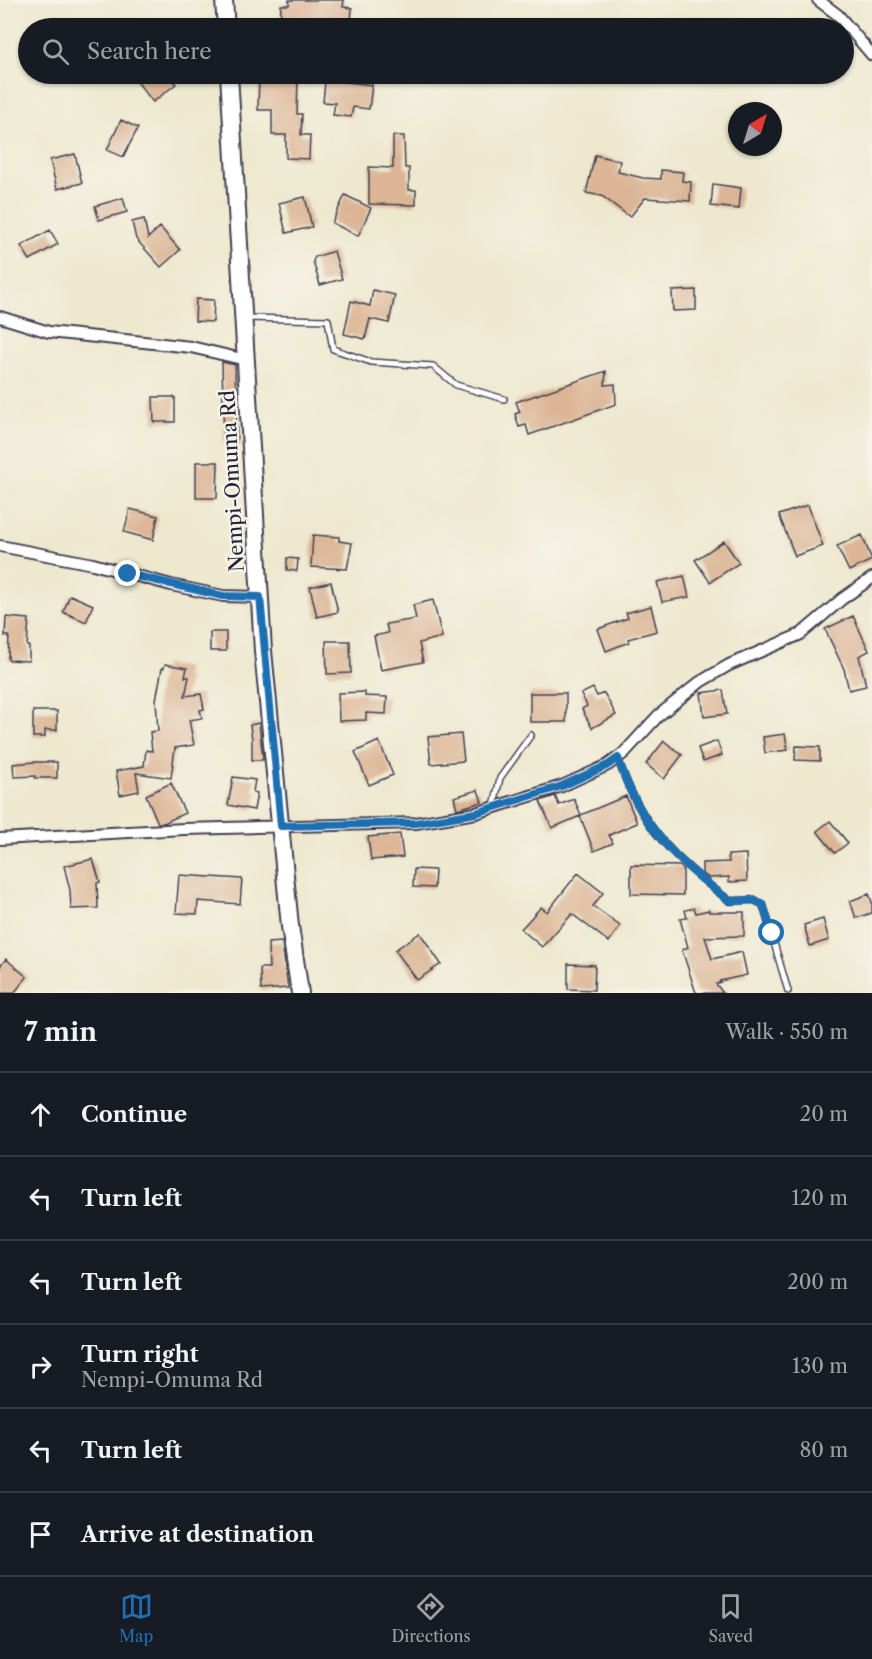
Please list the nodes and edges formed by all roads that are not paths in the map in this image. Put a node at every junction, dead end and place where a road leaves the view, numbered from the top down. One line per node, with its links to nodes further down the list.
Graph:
1 (224, 0): 3 (street)
2 (818, 0): 4 (street)
3 (225, 18)
4 (841, 18)
5 (854, 34): 6 (street)
6 (872, 55)
7 (230, 84): 9 (street, Nempi-Omuma Rd)
8 (0, 317): 10 (street)
9 (244, 318): 10 (street, Nempi-Omuma Rd); 11 (lane)
10 (246, 360): 14 (street, Nempi-Omuma Rd)
11 (504, 399)
12 (0, 546): 14 (street)
13 (872, 578): 16 (street)
14 (260, 597): 18 (street, Nempi-Omuma Rd)
15 (531, 735): 17 (lane)
16 (618, 758): 17 (street); 20 (lane)
17 (494, 808): 18 (street)
18 (281, 826): 19 (street); 21 (street, Nempi-Omuma Rd)
19 (0, 839)
20 (788, 991)
21 (300, 993)

